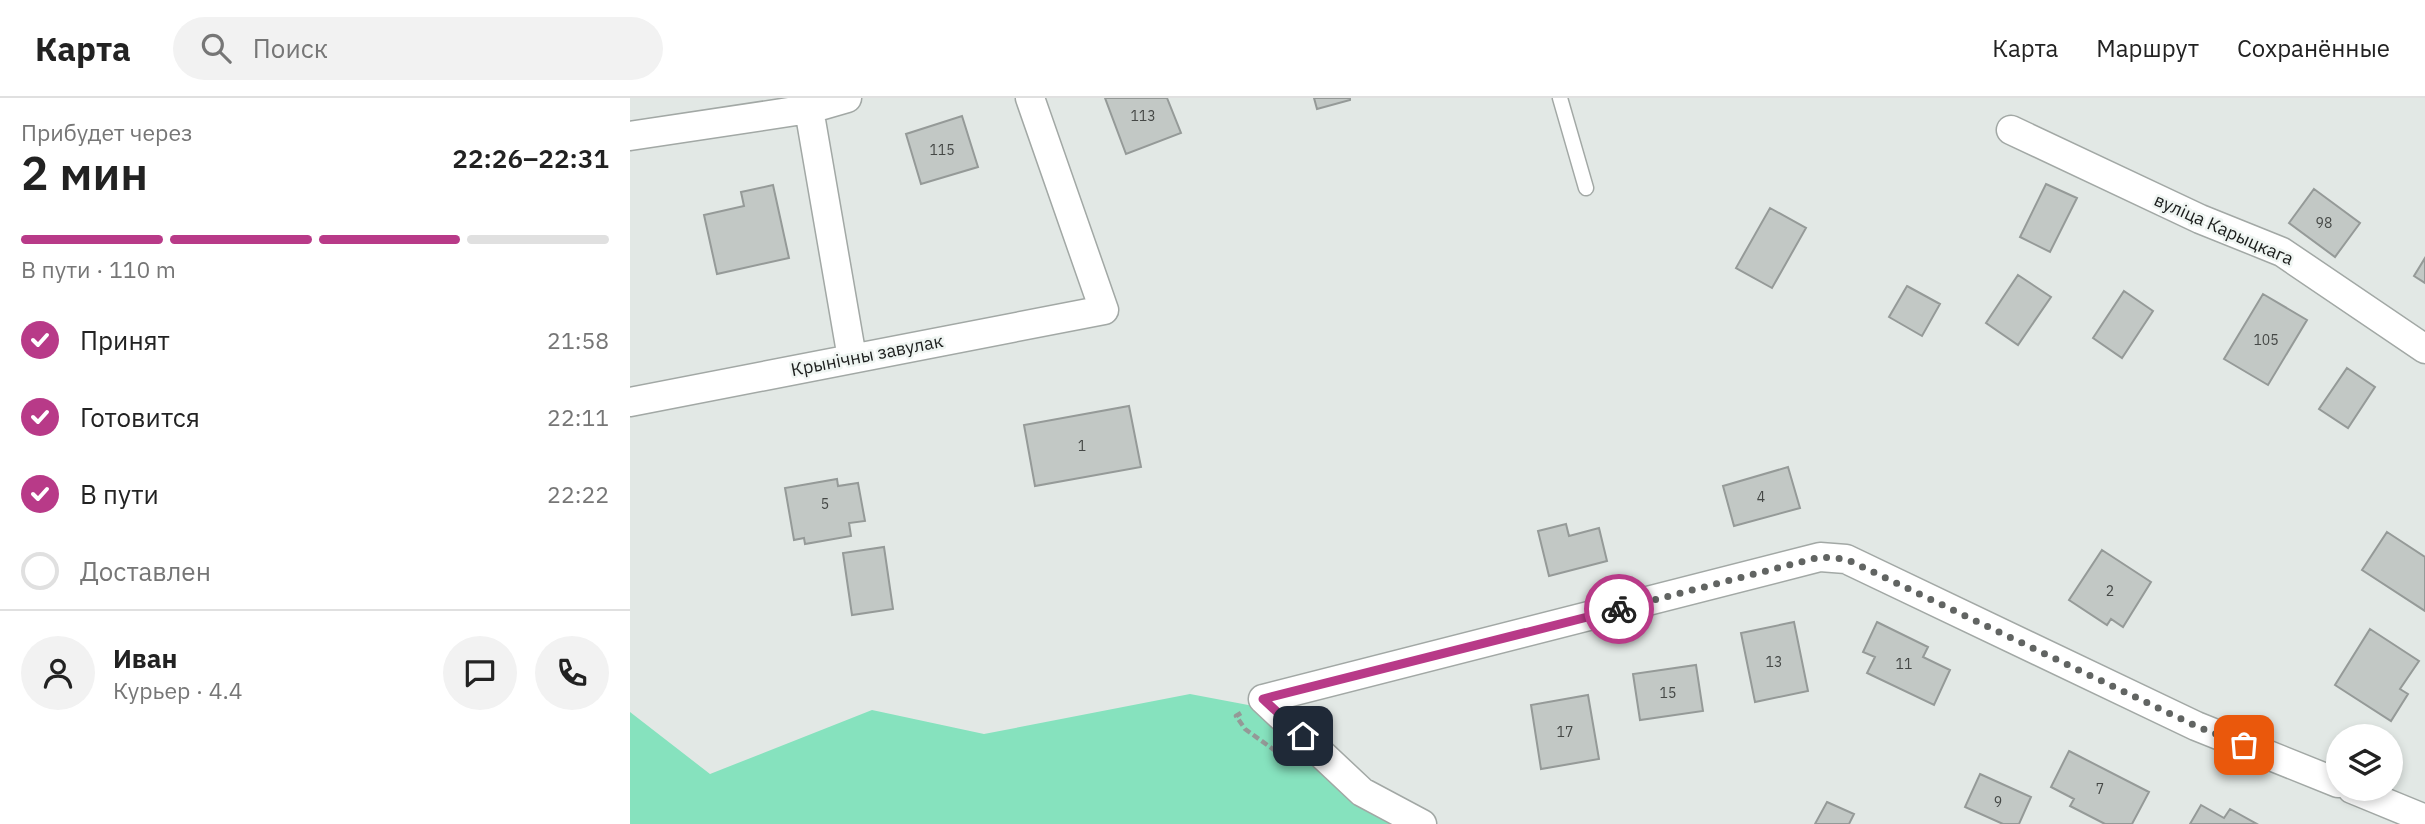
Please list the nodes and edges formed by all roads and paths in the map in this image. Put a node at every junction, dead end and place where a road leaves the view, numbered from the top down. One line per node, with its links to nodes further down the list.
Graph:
1 (847, 98): 4 (street)
2 (1030, 98): 9 (street, Крынічны завулак)
3 (1560, 98): 7 (lane)
4 (809, 109): 6 (street); 9 (street)
5 (2011, 130): 8 (street, вуліца Карыцкага)
6 (630, 136)
7 (1586, 188)
8 (2425, 349)
9 (852, 358): 10 (street, Крынічны завулак)
10 (630, 402)
11 (2326, 778): 14 (street)
12 (2381, 801): 13 (street)
13 (2425, 819)
14 (1422, 824)

